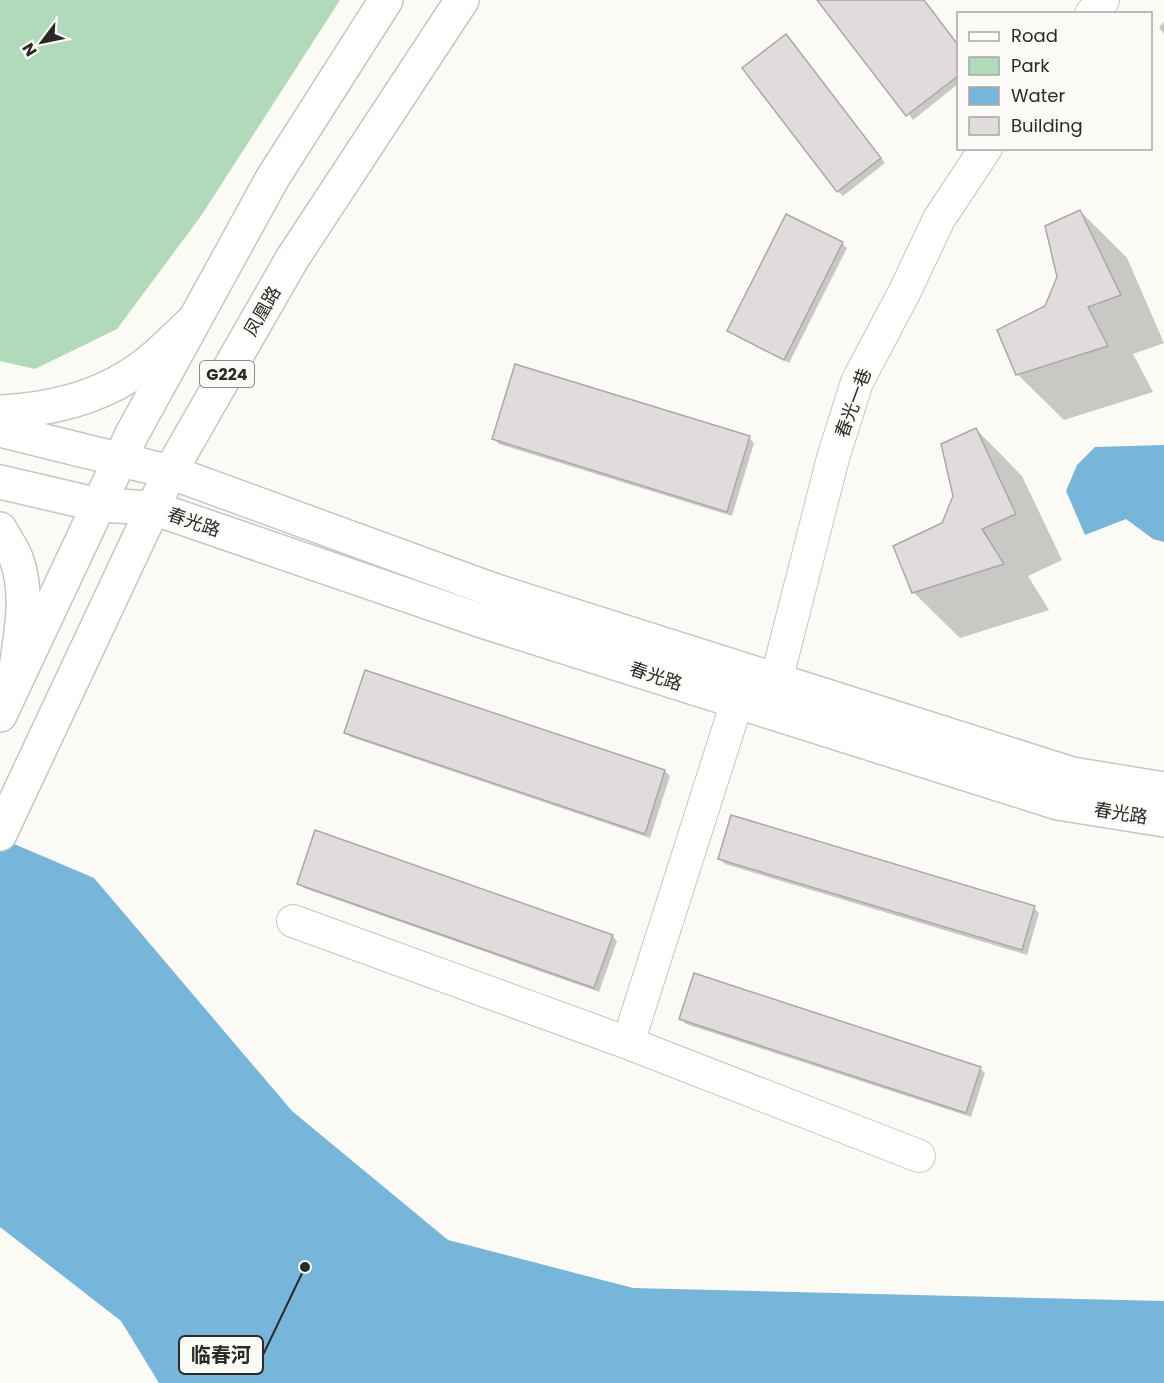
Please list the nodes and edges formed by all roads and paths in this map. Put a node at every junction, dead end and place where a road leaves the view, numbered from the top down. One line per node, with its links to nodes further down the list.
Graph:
1 (386, 0): 6 (main road, G224)
2 (462, 0): 10 (main road, 凤凰路 / G224)
3 (1103, 0): 4 (street)
4 (1093, 12)
5 (985, 150): 15 (street, 春光一巷)
6 (195, 318): 7 (main road); 9 (main road, G224)
7 (0, 412)
8 (0, 430): 9 (main road, 春光路)
9 (119, 461): 10 (main road, 春光路); 12 (main road, G224)
10 (170, 472): 13 (main road, 凤凰路 / G224); 15 (main road, 春光路)
11 (0, 482): 12 (main road, 春光路)
12 (99, 505): 13 (main road, 春光路); 16 (main road, G224)
13 (153, 508): 17 (main road, 春光路); 20 (main road, 凤凰路 / G224)
14 (0, 530): 16 (main road)
15 (776, 681): 18 (main road, 春光路)
16 (7, 701)
17 (737, 702): 19 (main road, 春光路); 22 (street)
18 (1164, 789)
19 (1164, 820)
20 (0, 834)
21 (293, 921): 22 (street)
22 (628, 1043): 23 (street)
23 (918, 1156)

